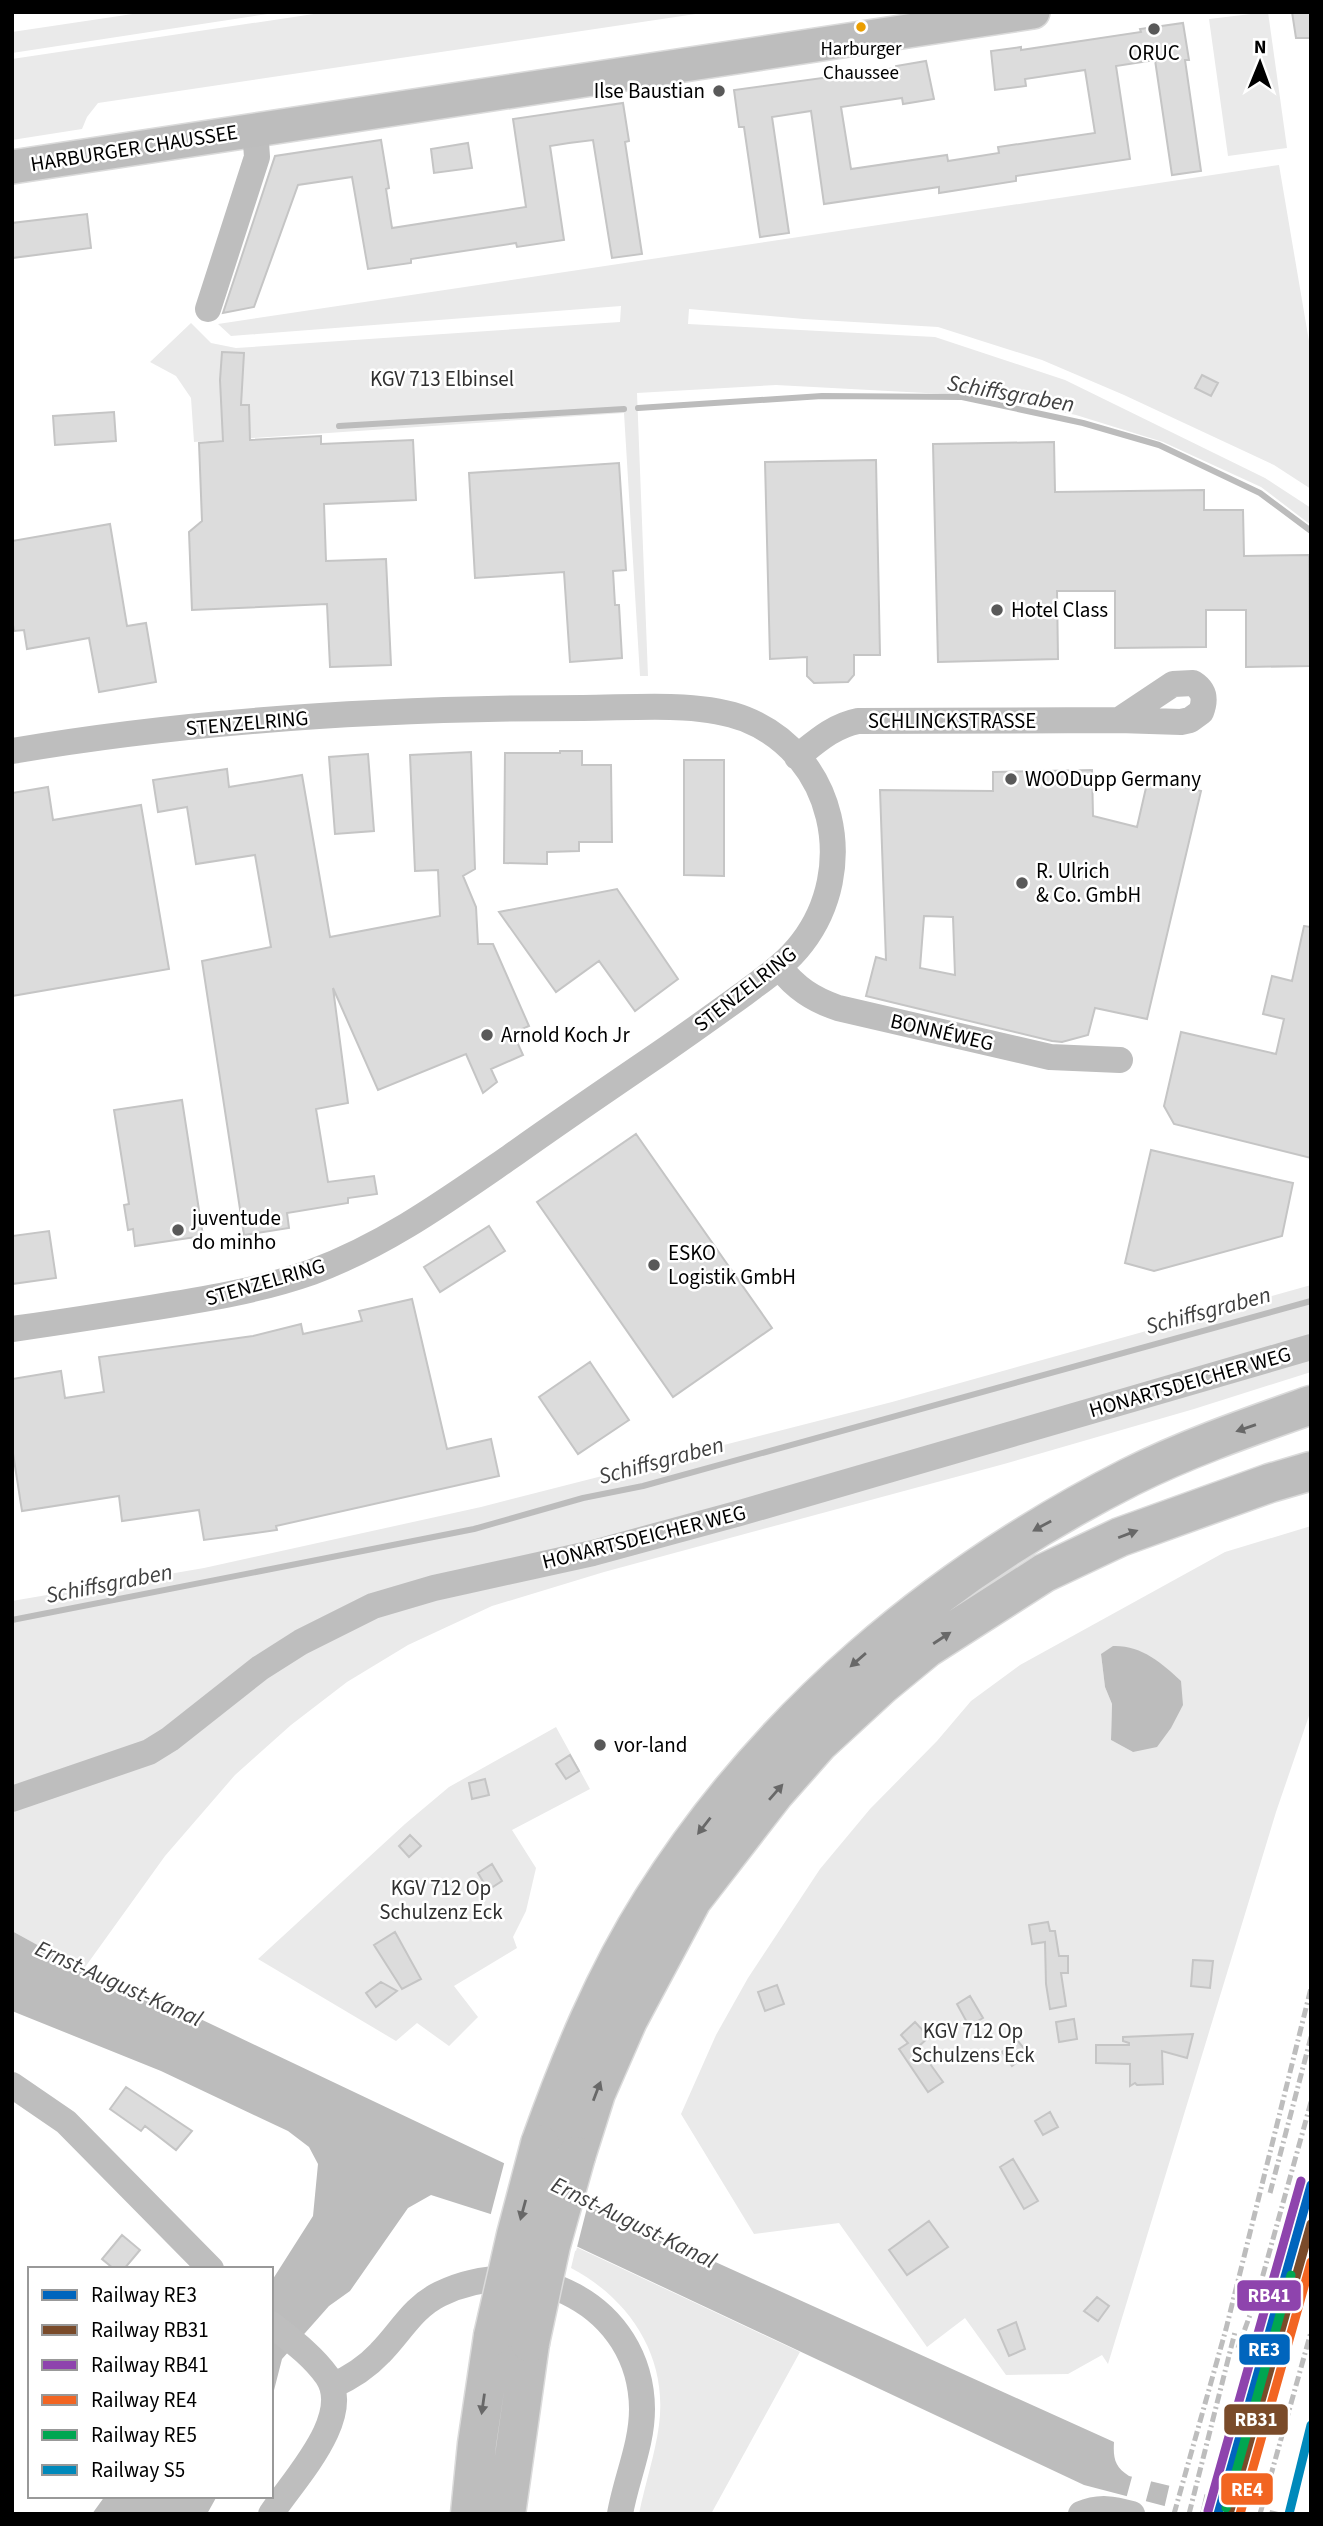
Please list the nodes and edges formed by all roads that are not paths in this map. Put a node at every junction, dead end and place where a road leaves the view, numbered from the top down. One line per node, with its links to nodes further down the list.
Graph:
1 (1033, 12): 2 (main road, HARBURGER CHAUSSEE)
2 (255, 128): 3 (main road, HARBURGER CHAUSSEE); 4 (street, HARBURGER CHAUSSEE)
3 (12, 167)
4 (208, 309)
5 (1119, 720): 7 (street, SCHLINCKSTRASSE)
6 (12, 751): 7 (street, STENZELRING)
7 (797, 757): 8 (street, STENZELRING)
8 (779, 967): 9 (street, BONNÉWEG); 10 (street, STENZELRING)
9 (1120, 1060)
10 (12, 1329)
11 (1311, 1347): 14 (street, HONARTSDEICHER WEG)
12 (1311, 1405): 20 (highway, one-way to 20, bridge)
13 (1311, 1471): 21 (highway, one-way to 13, bridge)
14 (12, 1799)
15 (12, 2085): 16 (street)
16 (209, 2267)
17 (273, 2326): 18 (street)
18 (332, 2386): 19 (street); 22 (street)
19 (271, 2514)
20 (470, 2514)
21 (506, 2514)
22 (620, 2514)
23 (1081, 2514): 24 (street)
24 (1132, 2514)

